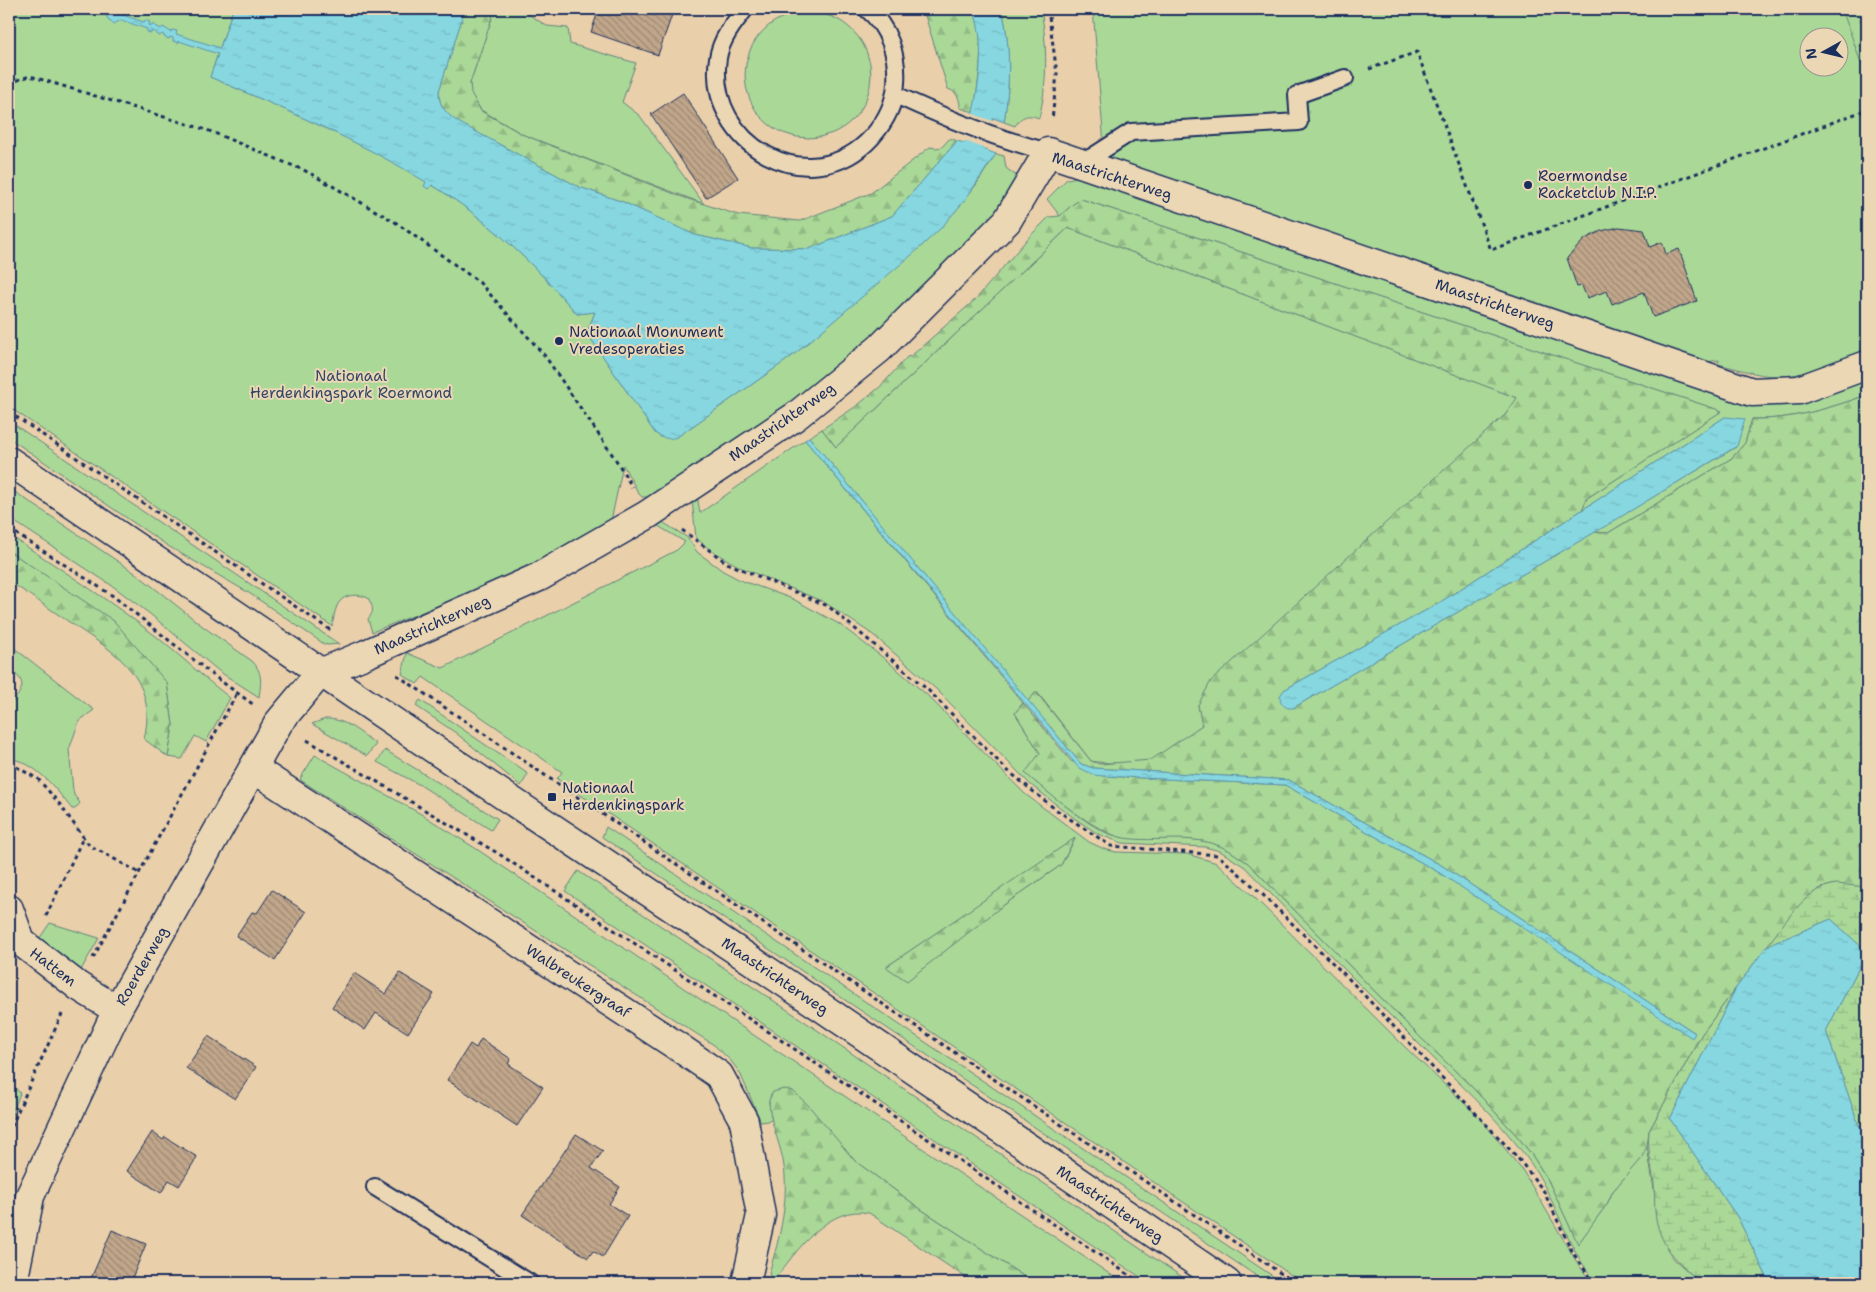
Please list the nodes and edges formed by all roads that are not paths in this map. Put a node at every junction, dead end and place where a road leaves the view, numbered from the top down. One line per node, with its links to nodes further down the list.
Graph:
1 (745, 9): 4 (lane)
2 (868, 9): 4 (lane)
3 (1345, 78): 6 (lane)
4 (896, 95): 5 (lane)
5 (1048, 152): 6 (street, Maastrichterweg); 9 (street, Maastrichterweg)
6 (1081, 164): 7 (street, Maastrichterweg)
7 (1867, 365)
8 (9, 461): 9 (street, Maastrichterweg)
9 (320, 673): 10 (street, Roerderweg); 17 (street, Maastrichterweg)
10 (254, 769): 12 (street, Roerderweg); 16 (street, Walbreukergraaf)
11 (9, 908): 12 (street, Hattem)
12 (117, 1010): 14 (street, Roerderweg)
13 (375, 1187): 15 (lane)
14 (14, 1283)
15 (530, 1283)
16 (746, 1283)
17 (1227, 1283)

